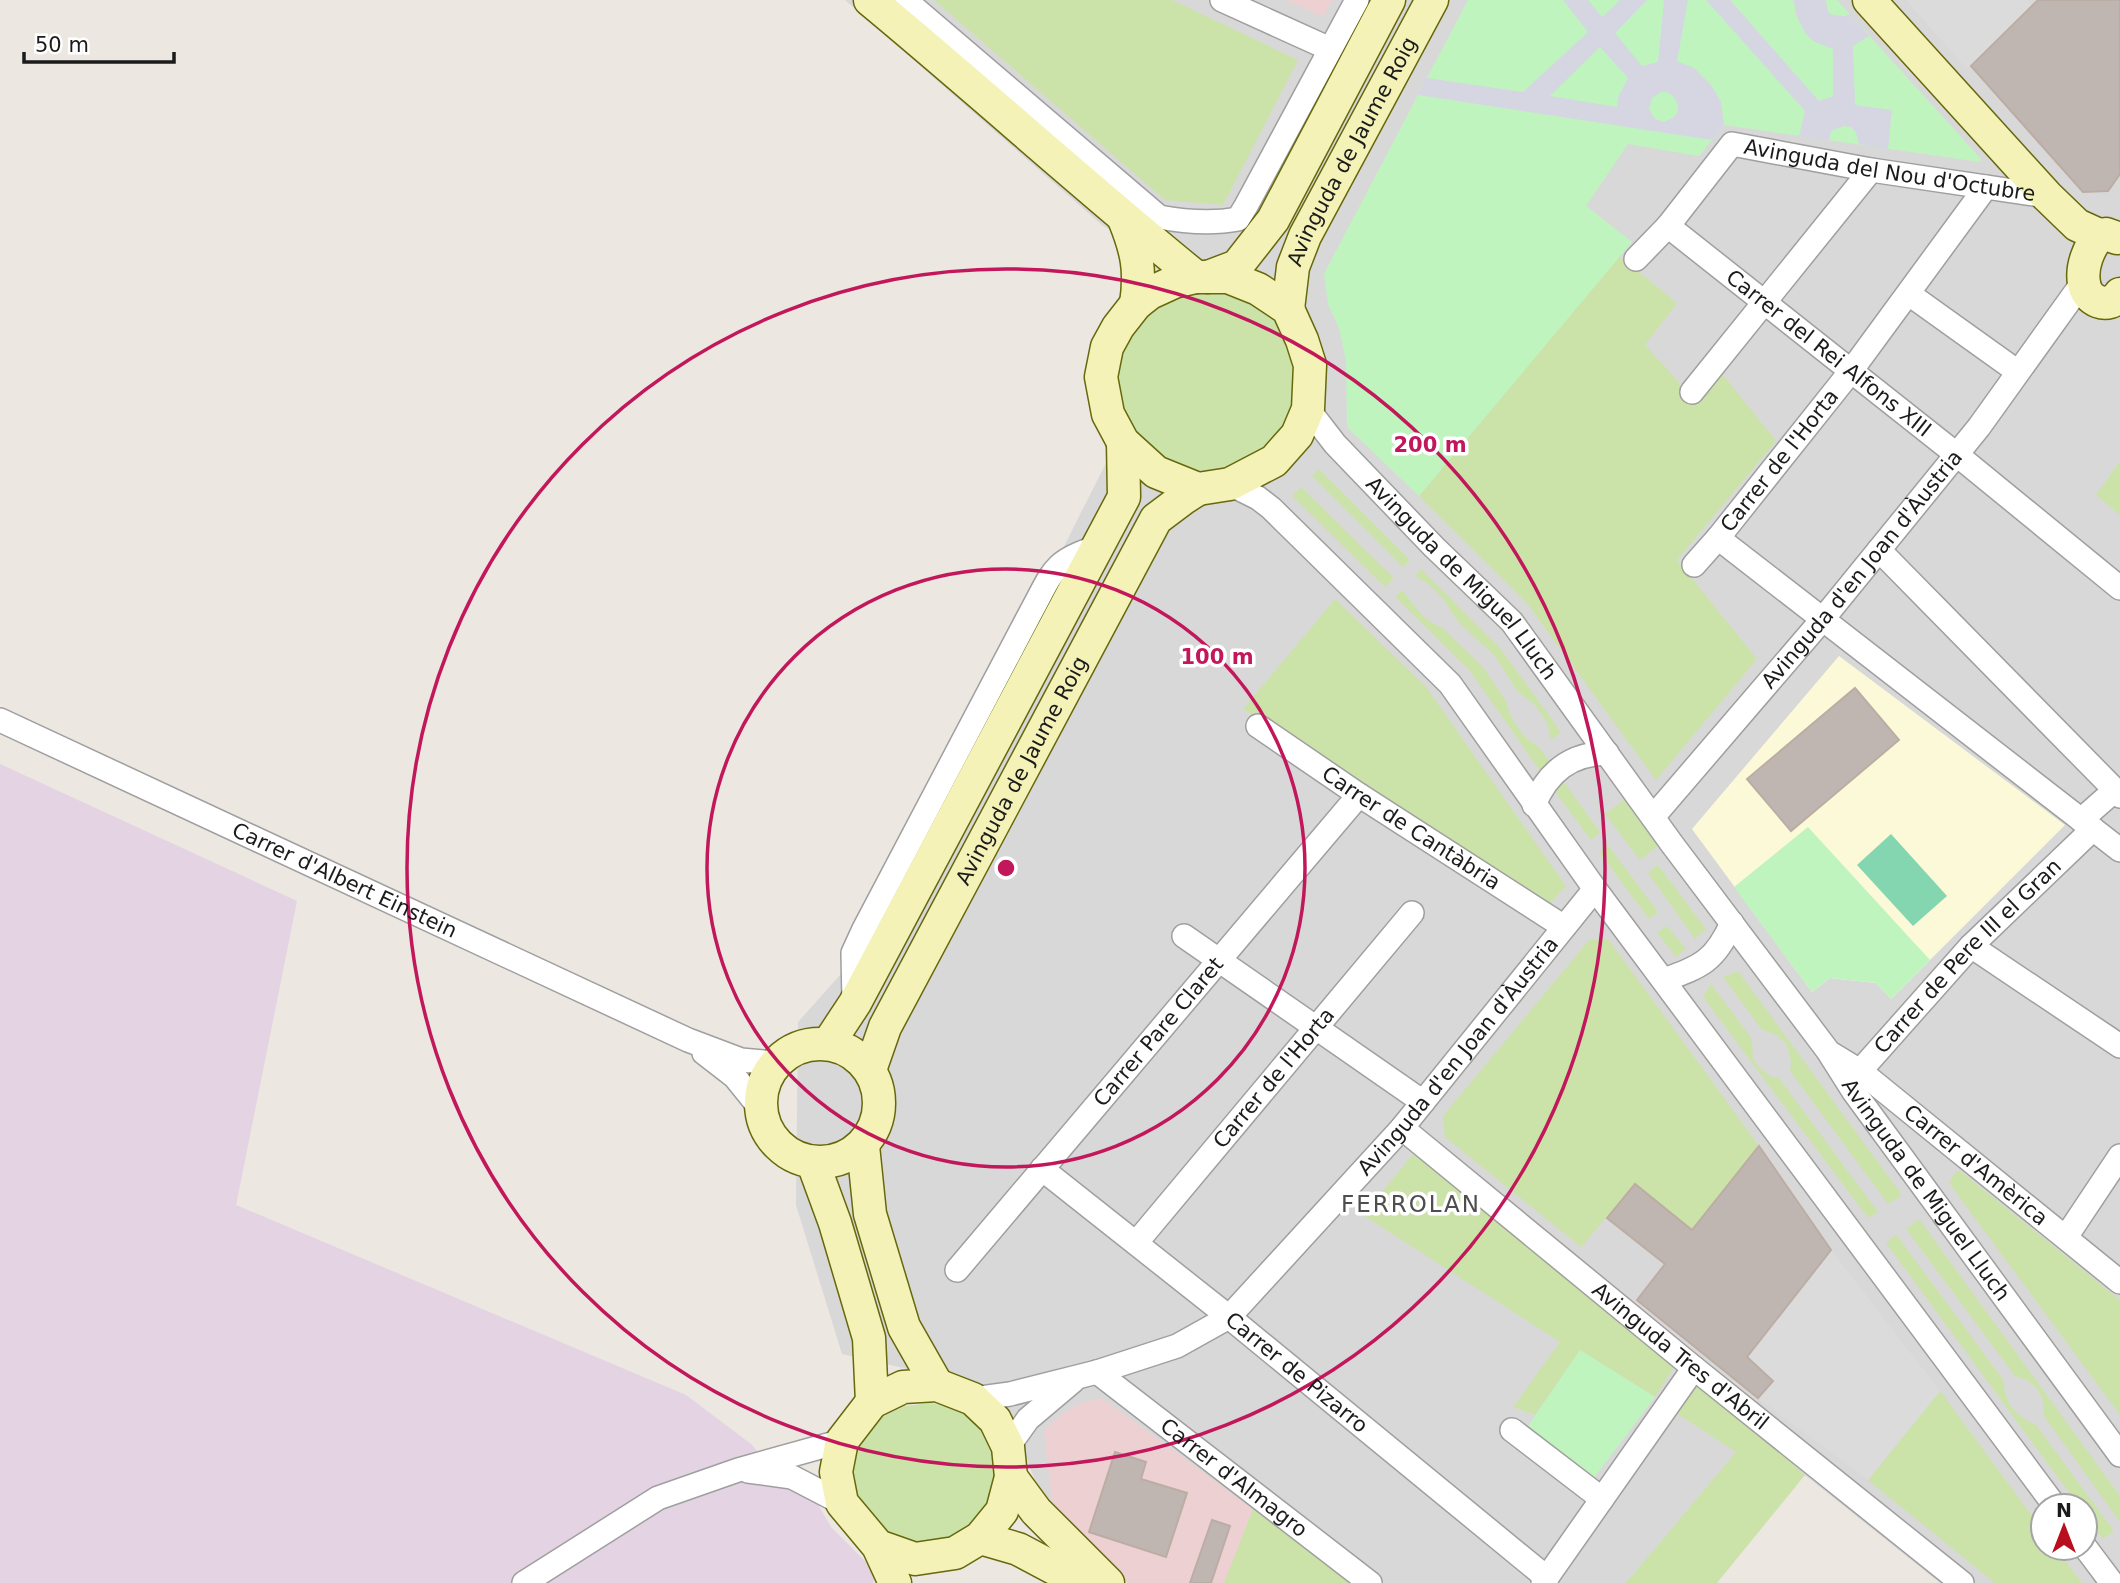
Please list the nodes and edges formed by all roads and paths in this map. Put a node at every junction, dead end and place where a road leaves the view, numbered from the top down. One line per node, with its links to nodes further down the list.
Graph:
1 (870, 0): 12 (main road)
2 (905, 0): 8 (street)
3 (1223, 0): 8 (street)
4 (1357, 0): 8 (street)
5 (1389, 0): 16 (main road, Avinguda de Jaume Roig)
6 (1432, 0): 20 (main road, Avinguda de Jaume Roig)
7 (1869, 0): 11 (main road, Avinguda del Nou d'Octubre)
8 (1330, 49)
9 (1871, 170): 10 (street, Avinguda del Nou d'Octubre); 13 (street, Avinguda del Nou d'Octubre); 18 (street)
10 (1986, 187): 11 (street, Avinguda del Nou d'Octubre); 17 (street, Carrer de l'Horta)
11 (2047, 196): 15 (main road, Avinguda del Nou d'Octubre)
12 (1124, 219): 16 (main road); 19 (main road)
13 (1668, 226): 14 (street); 18 (street, Carrer del Rei Alfons XIII)
14 (1636, 259)
15 (2104, 262): 22 (street, Avinguda d'en Joan d'Àustria)
16 (1202, 277): 19 (main road); 20 (main road)
17 (1909, 294): 21 (street, Carrer de l'Horta); 22 (street)
18 (1764, 302): 21 (street, Carrer del Rei Alfons XIII); 23 (street)
19 (1136, 304): 25 (main road)
20 (1288, 309): 24 (main road)
21 (1851, 372): 26 (street, Carrer del Rei Alfons XIII); 29 (street, Carrer de l'Horta)
22 (2018, 372): 26 (street, Avinguda d'en Joan d'Àustria)
23 (1692, 392)
24 (1308, 409): 27 (main road); 36 (street, Avinguda de Miguel Lluch)
25 (1123, 442): 28 (main road); 52 (main road, Avinguda de Jaume Roig)
26 (1956, 454): 30 (street, Avinguda d'en Joan d'Àustria); 32 (street, Carrer del Rei Alfons XIII)
27 (1230, 484): 28 (main road); 39 (street)
28 (1198, 489): 56 (main road, Avinguda de Jaume Roig)
29 (1718, 538): 31 (street, Carrer de l'Horta); 33 (street)
30 (1879, 550): 33 (street, Avinguda d'en Joan d'Àustria); 37 (street)
31 (1694, 565)
32 (2120, 588)
33 (1822, 620): 40 (street, Avinguda d'en Joan d'Àustria); 41 (street)
34 (0, 720): 51 (street, Carrer d'Albert Einstein)
35 (1258, 726): 38 (street, Carrer de Cantàbria)
36 (1607, 752): 39 (street); 40 (street, Avinguda de Miguel Lluch)
37 (2117, 793): 41 (street, Carrer de Pere III el Gran)
38 (1359, 795): 45 (street, Carrer de Cantàbria); 48 (street, Carrer Pare Claret)
39 (1534, 805): 42 (street)
40 (1653, 817): 44 (street, Avinguda de Miguel Lluch)
41 (2105, 834): 47 (street, Carrer de Pere III el Gran)
42 (1595, 889): 45 (street, Avinguda d'en Joan d'Àustria); 49 (street)
43 (1412, 913): 50 (street, Carrer de l'Horta)
44 (1732, 923): 49 (street); 54 (street, Avinguda de Miguel Lluch)
45 (1564, 927): 58 (street, Avinguda d'en Joan d'Àustria)
46 (1184, 936): 48 (street)
47 (1971, 946): 53 (street); 57 (street, Carrer de Pere III el Gran)
48 (1219, 961): 50 (street); 64 (street, Carrer Pare Claret)
49 (1664, 980): 80 (street)
50 (1317, 1029): 58 (street); 66 (street, Carrer de l'Horta)
51 (688, 1040): 55 (street, Carrer d'Albert Einstein); 59 (street, Carrer d'Albert Einstein)
52 (828, 1044): 55 (main road); 56 (main road)
53 (2120, 1046)
54 (1828, 1051): 57 (street, Carrer d'Amèrica)
55 (775, 1063): 59 (main road)
56 (870, 1070): 61 (main road)
57 (1857, 1081): 65 (street, Carrer d'Amèrica); 77 (street, Avinguda de Miguel Lluch)
58 (1423, 1102): 60 (street, Avinguda d'en Joan d'Àustria)
59 (760, 1108): 63 (main road)
60 (1402, 1128): 69 (street, Avinguda d'en Joan d'Àustria); 70 (street, Avinguda Tres d'Abril)
61 (863, 1146): 63 (main road); 72 (main road)
62 (2120, 1156): 65 (street)
63 (813, 1163): 74 (main road)
64 (1042, 1169): 66 (street, Carrer de Pizarro); 67 (street, Carrer Pare Claret)
65 (2066, 1237): 68 (street, Carrer d'Amèrica)
66 (1136, 1243): 69 (street, Carrer de Pizarro)
67 (957, 1270)
68 (2120, 1282)
69 (1229, 1317): 71 (street, Avinguda d'en Joan d'Àustria); 86 (street, Carrer de Pizarro)
70 (1694, 1368): 81 (street); 93 (street, Avinguda Tres d'Abril)
71 (1087, 1374): 73 (street, Avinguda d'en Joan d'Àustria); 78 (street, Avinguda d'en Joan d'Àustria); 92 (street, Carrer d'Almagro)
72 (937, 1385): 73 (main road); 74 (main road)
73 (973, 1399): 78 (main road)
74 (872, 1402): 76 (main road)
75 (1512, 1430): 81 (street)
76 (842, 1441): 79 (street); 82 (main road)
77 (2120, 1455)
78 (1010, 1462): 84 (main road); 91 (main road)
79 (738, 1470): 82 (street); 87 (street)
80 (2045, 1492)
81 (1602, 1499): 86 (street)
82 (842, 1503): 83 (main road)
83 (878, 1546): 84 (main road); 88 (main road)
84 (968, 1546): 89 (main road); 90 (main road)
85 (2096, 1562): 94 (street)
86 (1545, 1581)
87 (524, 1583)
88 (895, 1583)
89 (945, 1583)
90 (1082, 1583)
91 (1108, 1583)
92 (1370, 1583)
93 (1962, 1583)
94 (2112, 1583)

